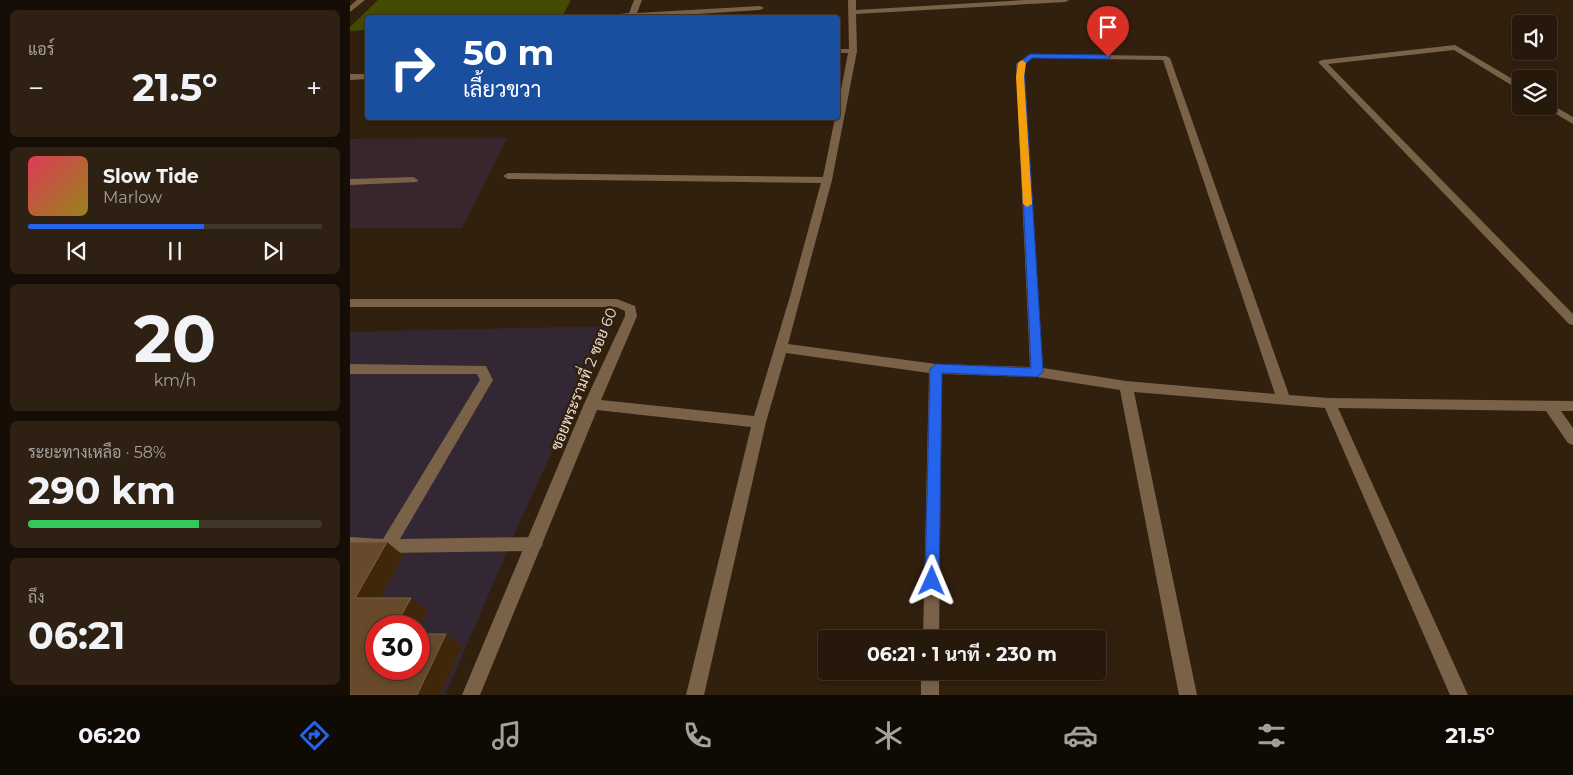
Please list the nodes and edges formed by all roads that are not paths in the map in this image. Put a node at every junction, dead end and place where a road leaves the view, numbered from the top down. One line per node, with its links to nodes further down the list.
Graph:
1 (361, 0): 6 (street)
2 (638, 0): 7 (street)
3 (1065, 0): 5 (street)
4 (760, 4): 8 (street)
5 (853, 6): 10 (street)
6 (350, 10)
7 (631, 15)
8 (642, 15)
9 (840, 51): 10 (street)
10 (854, 51): 15 (street)
11 (365, 76): 12 (street)
12 (350, 77)
13 (1512, 82): 23 (street)
14 (1557, 111): 17 (street)
15 (840, 118)
16 (840, 120): 20 (street)
17 (1573, 121)
18 (508, 176): 20 (street)
19 (412, 180): 21 (street)
20 (827, 180): 24 (street)
21 (350, 182)
22 (350, 303): 31 (street, ซอยพระรามที่ 2 ซอย 60)
23 (1573, 321)
24 (780, 348): 26 (street); 34 (street)
25 (350, 369): 38 (street)
26 (936, 369): 27 (street); 39 (street)
27 (1037, 372): 28 (street); 29 (street)
28 (1126, 386): 29 (street); 44 (street)
29 (1284, 400): 30 (street)
30 (1329, 403): 33 (street); 45 (street)
31 (591, 404): 34 (street); 37 (street, ซอยพระรามที่ 2 ซอย 60)
32 (1573, 406): 33 (street)
33 (1551, 407): 35 (street)
34 (759, 422): 42 (street)
35 (1573, 439)
36 (350, 544): 38 (street)
37 (535, 544): 38 (street); 41 (street, ซอยพระรามที่ 2 ซอย 60)
38 (388, 546)
39 (931, 630)
40 (930, 680): 43 (street)
41 (471, 695)
42 (695, 695)
43 (930, 695)
44 (1188, 695)
45 (1459, 695)

